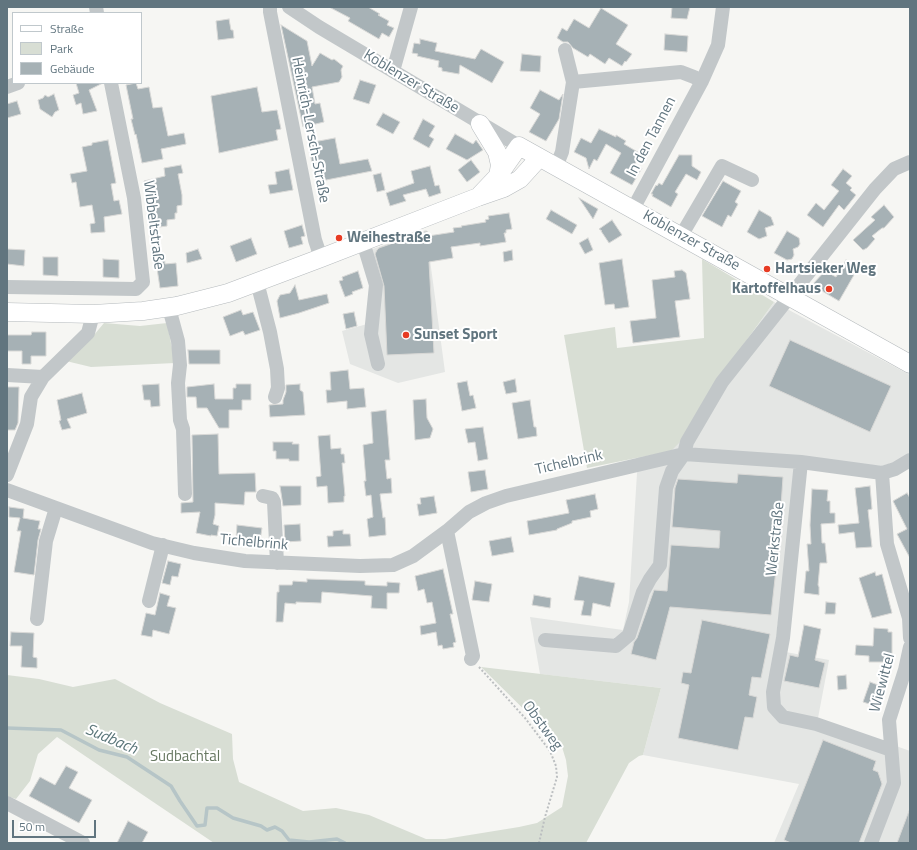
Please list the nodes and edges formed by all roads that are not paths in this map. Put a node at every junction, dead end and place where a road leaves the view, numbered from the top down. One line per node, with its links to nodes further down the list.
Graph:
1 (270, 7): 21 (street, Heinrich-Lersch-Straße)
2 (411, 7): 6 (street)
3 (723, 7): 7 (street, In den Tannen)
4 (294, 9): 6 (street, Koblenzer Straße)
5 (565, 50): 8 (street)
6 (393, 71): 10 (street, Koblenzer Straße)
7 (702, 81): 8 (street, In den Tannen); 18 (street, In den Tannen)
8 (573, 82): 14 (street)
9 (111, 84): 23 (street, Wibbeltstraße)
10 (480, 124): 11 (street, Koblenzer Straße); 15 (main road)
11 (519, 146): 12 (main road, Koblenzer Straße); 15 (main road)
12 (539, 158): 14 (main road, Koblenzer Straße); 17 (main road)
13 (910, 162): 24 (street)
14 (556, 167): 18 (main road, Koblenzer Straße)
15 (498, 176): 17 (main road)
16 (752, 180): 19 (street)
17 (478, 197): 20 (main road)
18 (633, 209): 19 (main road, Koblenzer Straße)
19 (681, 236): 24 (main road, Koblenzer Straße)
20 (363, 242): 21 (main road); 28 (street)
21 (321, 258): 22 (main road)
22 (258, 282): 25 (main road); 32 (street)
23 (7, 287)
24 (790, 296): 29 (main road, Koblenzer Straße); 33 (street)
25 (169, 308): 27 (main road); 39 (street)
26 (7, 312): 27 (main road)
27 (93, 314): 31 (street)
28 (378, 364)
29 (910, 364)
30 (7, 375): 31 (street)
31 (43, 377): 37 (street)
32 (275, 397)
33 (684, 454): 35 (street, Tichelbrink); 42 (street, Tichelbrink); 48 (street)
34 (910, 460): 36 (street, Tichelbrink)
35 (801, 462): 36 (street, Tichelbrink); 51 (street, Werkstraße)
36 (882, 472): 47 (street, Wiewittel)
37 (7, 475)
38 (7, 490): 41 (street, Tichelbrink)
39 (185, 494)
40 (264, 496): 44 (street)
41 (56, 508): 43 (street, Tichelbrink); 46 (street)
42 (447, 531): 44 (street, Tichelbrink); 50 (street)
43 (163, 545): 44 (street, Tichelbrink); 45 (street)
44 (277, 563)
45 (149, 600)
46 (37, 619)
47 (910, 638)
48 (544, 640)
49 (910, 647): 51 (street, Wiewittel)
50 (471, 659)
51 (891, 750): 54 (street, Wiewittel)
52 (7, 803): 53 (street)
53 (84, 843)
54 (871, 843)

